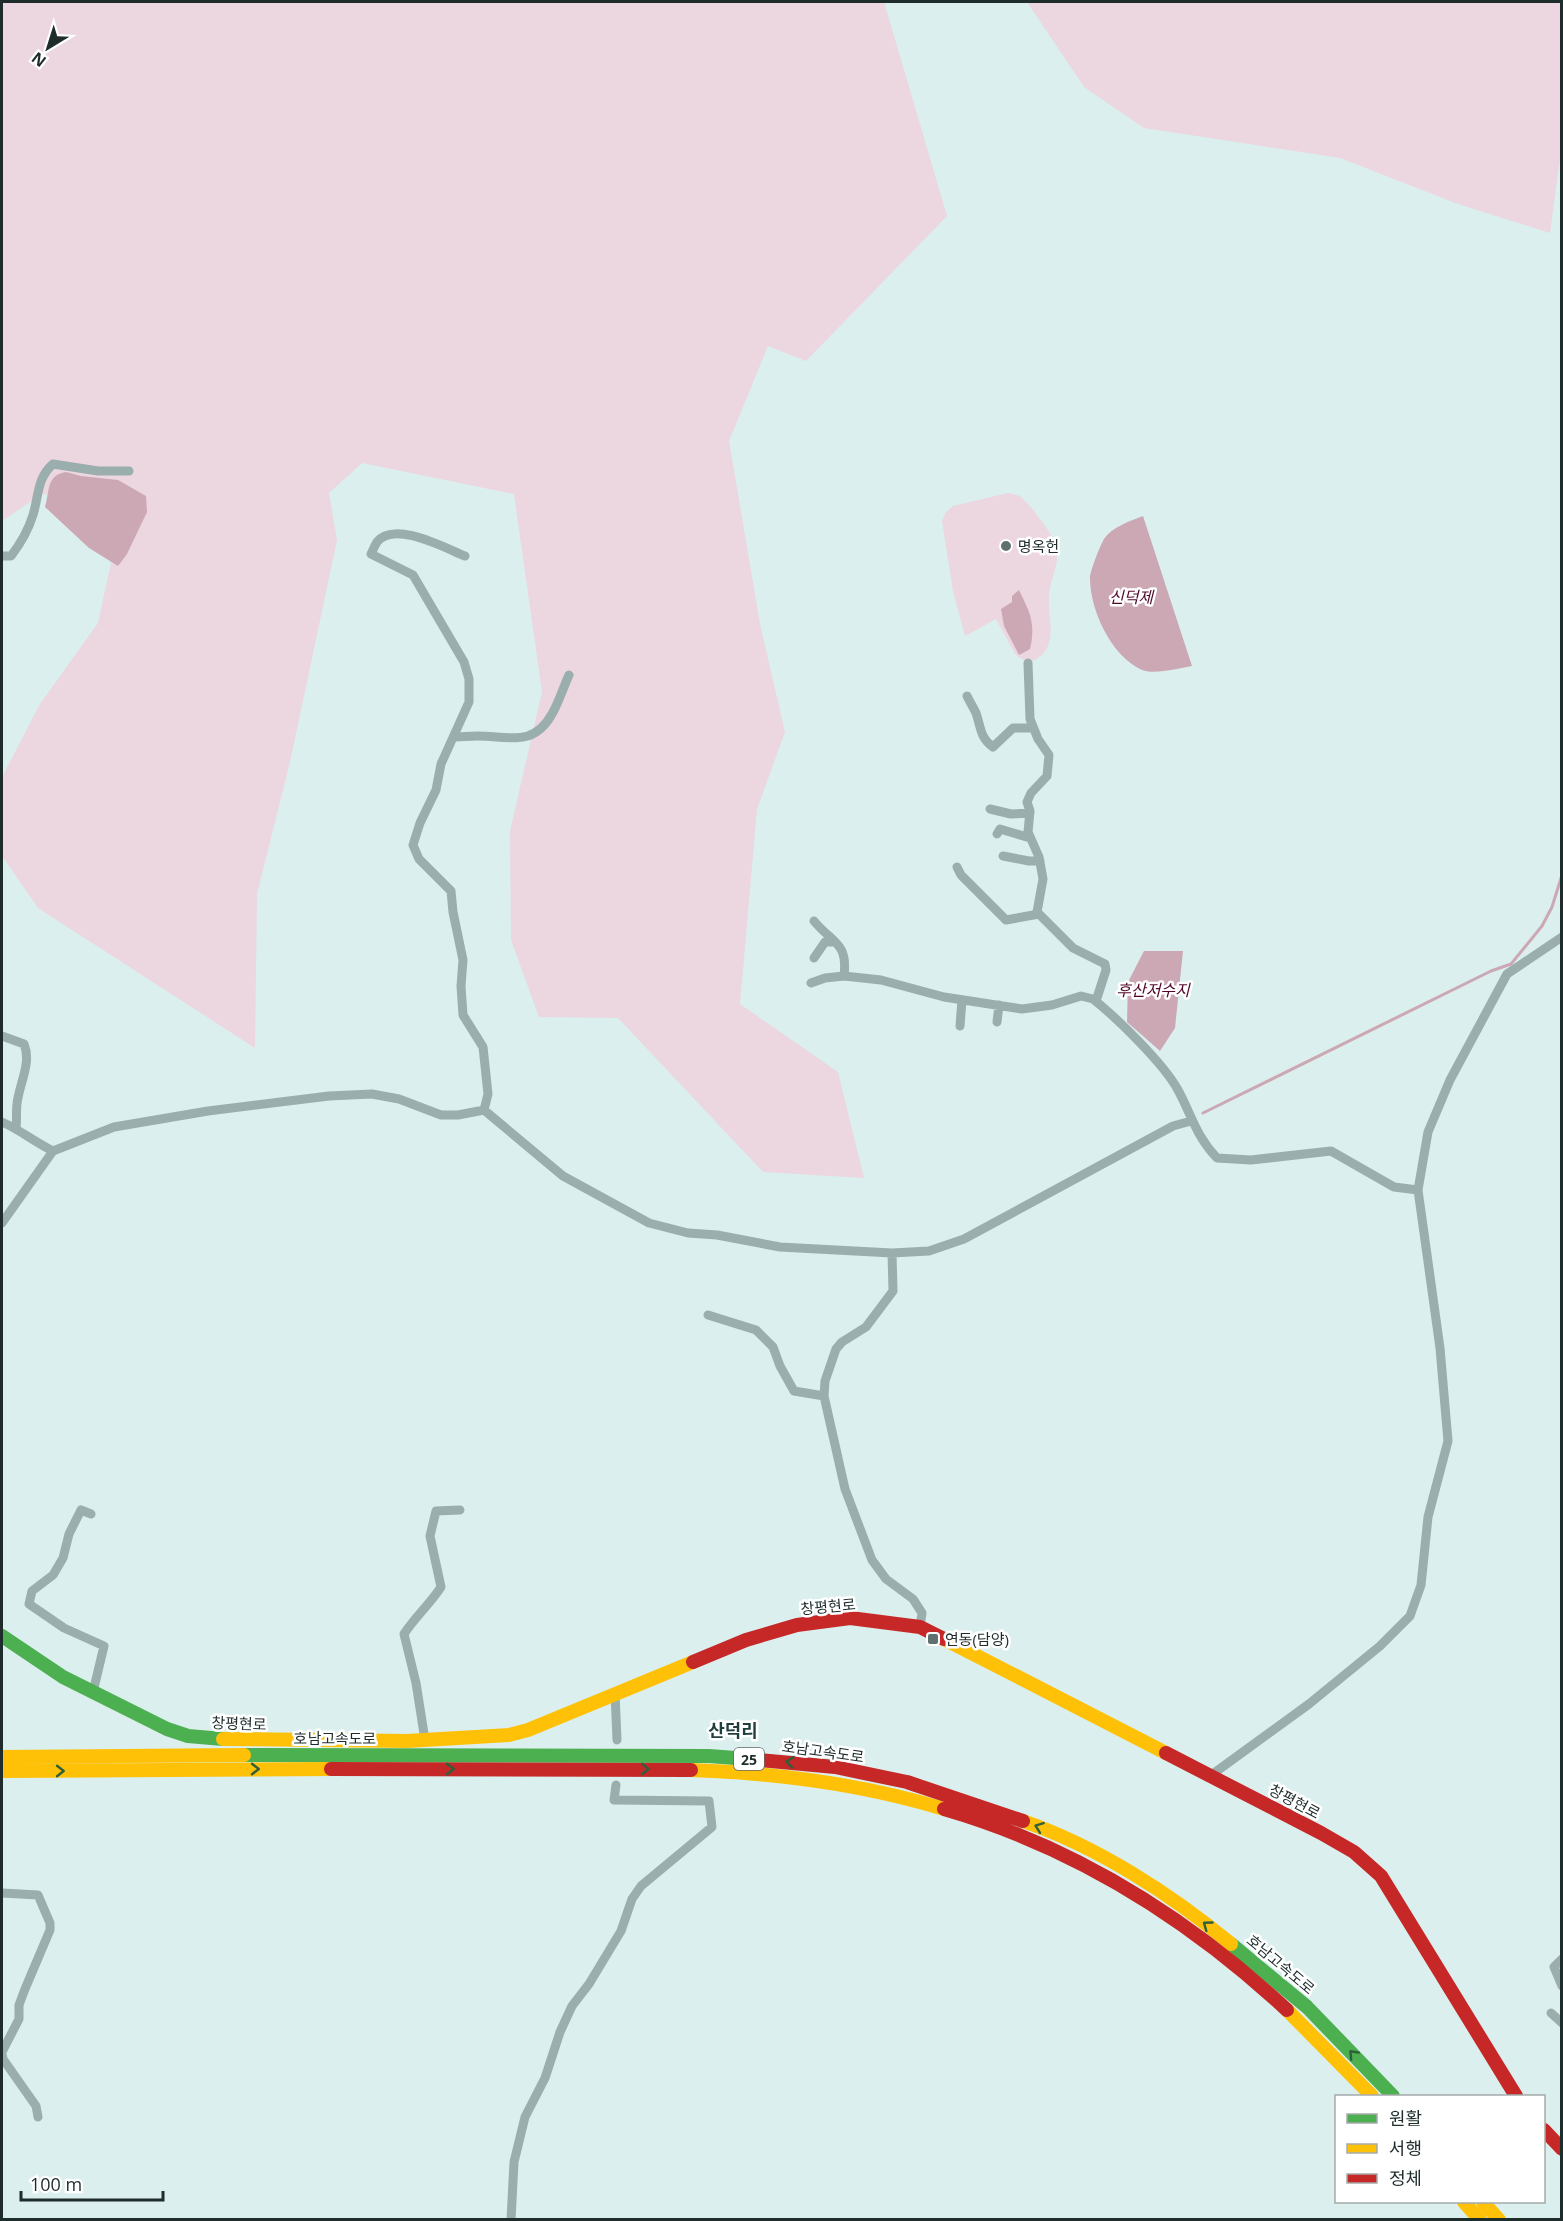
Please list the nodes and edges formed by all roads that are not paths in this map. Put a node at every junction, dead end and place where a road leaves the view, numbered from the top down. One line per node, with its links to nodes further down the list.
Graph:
1 (129, 471): 3 (street)
2 (465, 555): 8 (street)
3 (2, 556)
4 (1028, 663): 7 (street)
5 (569, 675): 8 (street)
6 (967, 696): 7 (street)
7 (1034, 728): 10 (street)
8 (454, 737): 29 (street)
9 (990, 809): 10 (street)
10 (1030, 813): 12 (street)
11 (997, 834): 12 (street)
12 (1030, 838): 14 (street)
13 (1003, 856): 14 (street)
14 (1040, 861): 16 (street)
15 (957, 867): 16 (street)
16 (1039, 914): 24 (street)
17 (813, 921): 19 (street)
18 (1562, 937): 34 (street)
19 (835, 942): 20 (street); 21 (street)
20 (814, 958)
21 (844, 976): 22 (street); 23 (street)
22 (811, 982)
23 (962, 1000): 25 (street); 27 (street)
24 (1096, 1001): 25 (street); 30 (street)
25 (999, 1005): 26 (street)
26 (997, 1022)
27 (960, 1026)
28 (2, 1036): 32 (street)
29 (484, 1110): 33 (street); 36 (street)
30 (1191, 1121): 34 (street); 36 (street)
31 (2, 1122): 32 (street)
32 (16, 1128): 33 (street)
33 (53, 1151): 35 (street)
34 (1418, 1190): 49 (street)
35 (2, 1223)
36 (892, 1253): 38 (street)
37 (708, 1315): 38 (street)
38 (824, 1396): 41 (street)
39 (460, 1510): 45 (street)
40 (91, 1514): 43 (street)
41 (920, 1626): 44 (main road, 창평현로); 49 (main road, 창평현로)
42 (2, 1636): 43 (main road, 창평현로)
43 (93, 1692): 45 (main road, 창평현로)
44 (615, 1693): 45 (main road, 창평현로); 46 (street)
45 (424, 1740)
46 (617, 1740)
47 (2, 1757): 58 (main road, 호남고속도로 / 25, one-way to 47)
48 (2, 1771): 57 (main road, 호남고속도로 / 25, one-way to 57)
49 (1210, 1776): 59 (main road, 창평현로)
50 (616, 1785): 65 (street)
51 (2, 1893): 56 (street)
52 (1562, 1959): 53 (street)
53 (1562, 1986)
54 (1551, 2013): 55 (street)
55 (1562, 2023)
56 (2, 2053): 60 (street)
57 (1370, 2095)
58 (1391, 2095)
59 (1515, 2095)
60 (38, 2117)
61 (1545, 2131): 62 (main road)
62 (1562, 2149)
63 (1465, 2203): 66 (main road)
64 (1484, 2203): 67 (main road)
65 (511, 2220)
66 (1480, 2220)
67 (1499, 2220)

